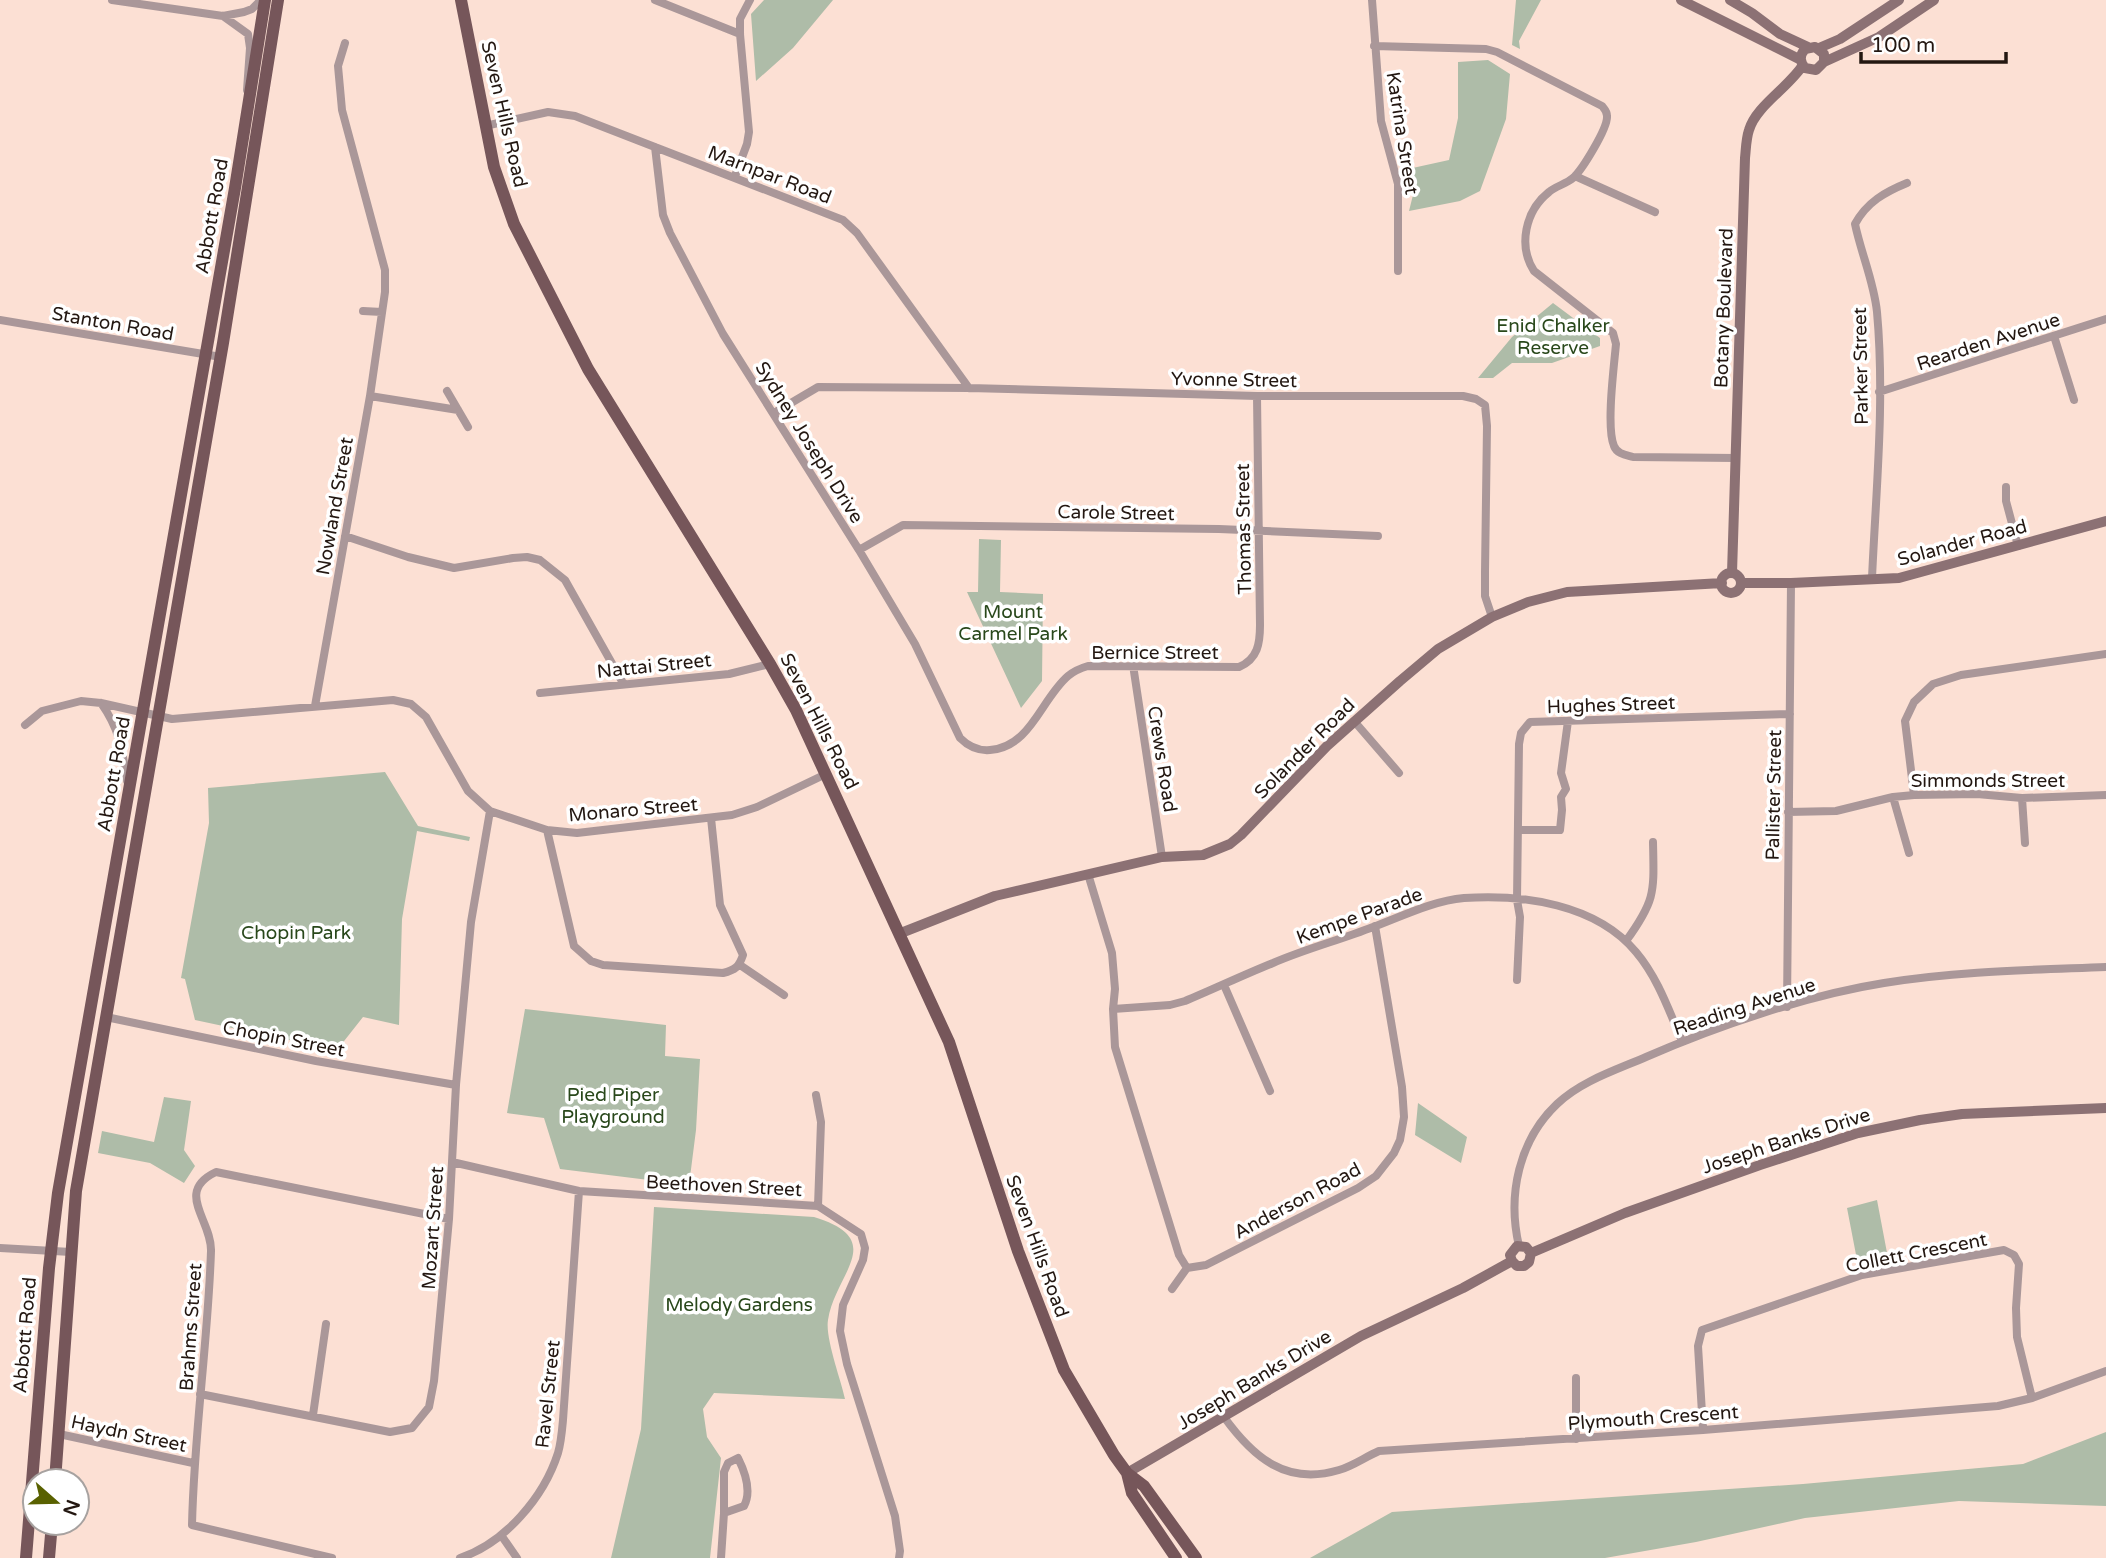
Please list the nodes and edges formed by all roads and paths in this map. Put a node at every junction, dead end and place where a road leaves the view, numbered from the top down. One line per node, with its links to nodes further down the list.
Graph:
1 (112, 0): 12 (street)
2 (263, 0): 12 (street); 19 (main road, Abbott Road)
3 (278, 0): 33 (main road, Abbott Road)
4 (461, 0): 20 (main road, Seven Hills Road)
5 (655, 0): 13 (street)
6 (750, 0): 13 (street)
7 (1372, 0): 15 (street, Katrina Street)
8 (1681, 0): 18 (street)
9 (1730, 0): 16 (street)
10 (1899, 0): 16 (street)
11 (1934, 0): 17 (street)
12 (223, 16): 19 (street)
13 (740, 34): 22 (street)
14 (345, 43): 28 (street, Nowland Street)
15 (1374, 46): 23 (street); 26 (street, Katrina Street)
16 (1814, 48): 17 (street); 18 (street)
17 (1824, 62): 18 (street)
18 (1802, 63): 43 (street, Botany Boulevard)
19 (249, 104): 32 (main road, Abbott Road)
20 (485, 126): 21 (street, Marnpar Road); 59 (main road, Seven Hills Road)
21 (655, 147): 22 (street, Marnpar Road); 41 (street, Sydney Joseph Drive)
22 (735, 176): 34 (street, Marnpar Road)
23 (1576, 176): 25 (street); 43 (street)
24 (1907, 183): 36 (street, Parker Street)
25 (1654, 212)
26 (1398, 271)
27 (363, 311): 28 (street)
28 (382, 312): 37 (street, Nowland Street)
29 (2106, 319): 31 (street, Rearden Avenue)
30 (0, 320): 32 (street, Stanton Road)
31 (2054, 336): 36 (street, Rearden Avenue); 39 (street)
32 (206, 355): 33 (street, Stanton Road); 65 (main road, Abbott Road)
33 (221, 357): 67 (main road, Abbott Road)
34 (969, 388): 38 (street, Yvonne Street); 41 (street, Yvonne Street)
35 (447, 391): 40 (street)
36 (1880, 392): 52 (street, Parker Street)
37 (370, 396): 40 (street); 47 (street, Nowland Street)
38 (1257, 396): 46 (street, Thomas Street); 56 (street, Yvonne Street)
39 (2074, 400)
40 (458, 410): 42 (street)
41 (774, 413): 50 (street, Sydney Joseph Drive)
42 (468, 427)
43 (1736, 458): 51 (street, Botany Boulevard)
44 (2006, 487): 49 (street)
45 (2106, 521): 49 (street, Solander Road)
46 (1260, 532): 48 (street, Carole Street); 50 (street, Carole Street); 58 (street, Thomas Street)
47 (345, 536): 61 (street); 64 (street, Nowland Street)
48 (1378, 536)
49 (2018, 547): 52 (street, Solander Road)
50 (859, 550): 71 (street, Sydney Joseph Drive)
51 (1732, 573): 53 (street); 54 (street)
52 (1872, 578): 55 (street, Solander Road)
53 (1722, 583): 54 (street); 56 (street, Solander Road)
54 (1741, 583): 55 (street, Solander Road)
55 (1791, 583): 66 (street, Pallister Street)
56 (1492, 617): 68 (street, Solander Road)
57 (2106, 654): 75 (street)
58 (1252, 659): 60 (street, Bernice Street)
59 (770, 664): 61 (street, Nattai Street); 73 (main road, Seven Hills Road)
60 (1133, 666): 71 (street, Bernice Street); 87 (street, Crews Road)
61 (623, 683): 62 (street, Nattai Street)
62 (540, 693)
63 (101, 703): 65 (street, Monaro Street); 70 (street, Monaro Street); 74 (street)
64 (315, 706): 67 (street, Monaro Street); 79 (street, Monaro Street)
65 (144, 714): 67 (street, Monaro Street); 74 (main road, Abbott Road)
66 (1790, 714): 69 (street, Hughes Street); 80 (street, Pallister Street)
67 (159, 717): 100 (main road, Abbott Road)
68 (1354, 721): 72 (street); 87 (street, Solander Road)
69 (1568, 721): 83 (street, Hughes Street); 83 (street)
70 (25, 725)
71 (966, 744)
72 (1399, 773)
73 (826, 774): 81 (street, Monaro Street); 91 (main road, Seven Hills Road)
74 (131, 785): 112 (main road, Abbott Road)
75 (1914, 794): 77 (street, Simmonds Street); 78 (street, Simmonds Street)
76 (2106, 794): 78 (street, Simmonds Street)
77 (1893, 797): 80 (street, Simmonds Street); 86 (street)
78 (2022, 797): 85 (street)
79 (490, 811): 82 (street, Monaro Street); 102 (street, Mozart Street)
80 (1788, 812): 98 (street, Pallister Street)
81 (710, 818): 82 (street, Monaro Street); 93 (street)
82 (547, 830): 93 (street)
83 (1518, 831): 89 (street, Hughes Street)
84 (1653, 842): 92 (street)
85 (2025, 843)
86 (1909, 853)
87 (1162, 856): 88 (street, Solander Road)
88 (1088, 874): 91 (street, Solander Road); 99 (street)
89 (1517, 900): 90 (street, Kempe Parade); 92 (street, Kempe Parade); 95 (street, Hughes Street)
90 (1375, 926): 96 (street, Kempe Parade); 116 (street, Anderson Road)
91 (901, 933): 130 (main road, Seven Hills Road)
92 (1626, 941): 101 (street, Kempe Parade)
93 (740, 965): 97 (street)
94 (2106, 967): 98 (street, Reading Avenue)
95 (1517, 980)
96 (1224, 985): 99 (street, Kempe Parade); 103 (street)
97 (784, 995)
98 (1787, 1007): 101 (street, Reading Avenue)
99 (1113, 1009): 116 (street)
100 (106, 1017): 102 (street, Chopin Street); 113 (main road, Abbott Road)
101 (1682, 1041): 110 (street, Reading Avenue)
102 (456, 1085): 106 (street, Mozart Street)
103 (1270, 1091)
104 (816, 1095): 108 (street)
105 (2106, 1108): 114 (street, Joseph Banks Drive)
106 (452, 1162): 107 (street, Beethoven Street); 109 (street, Mozart Street)
107 (579, 1191): 108 (street, Beethoven Street); 132 (street, Ravel Street)
108 (818, 1206): 140 (street, Beethoven Street)
109 (449, 1219): 121 (street, Brahms Street); 123 (street, Mozart Street)
110 (1519, 1246): 114 (street); 115 (street)
111 (0, 1248): 112 (street)
112 (51, 1251): 113 (street); 134 (main road, Abbott Road)
113 (71, 1252): 126 (main road, Abbott Road)
114 (1531, 1253): 115 (street)
115 (1512, 1261): 124 (street, Joseph Banks Drive)
116 (1187, 1268): 117 (street)
117 (1172, 1289)
118 (326, 1324): 123 (street)
119 (2106, 1371): 122 (street, Plymouth Crescent)
120 (1576, 1378): 127 (street)
121 (200, 1394): 123 (street, Mozart Street); 128 (street, Brahms Street)
122 (2032, 1398): 125 (street, Plymouth Crescent); 125 (street, Collett Crescent)
123 (313, 1415)
124 (1224, 1417): 127 (street, Plymouth Crescent); 130 (street, Joseph Banks Drive)
125 (1703, 1430): 127 (street, Plymouth Crescent)
126 (59, 1434): 128 (street, Haydn Street); 129 (main road, Abbott Road)
127 (1576, 1439)
128 (193, 1463): 136 (street, Brahms Street)
129 (56, 1467)
130 (1127, 1474): 141 (main road, Seven Hills Road); 142 (main road, Seven Hills Road)
131 (724, 1513): 131 (street); 139 (street)
132 (501, 1535): 137 (street, Ravel Street); 138 (street)
133 (51, 1537): 135 (main road)
134 (26, 1558)
135 (49, 1558)
136 (332, 1558)
137 (460, 1558)
138 (517, 1558)
139 (721, 1558)
140 (899, 1558)
141 (1176, 1558)
142 (1196, 1558)

